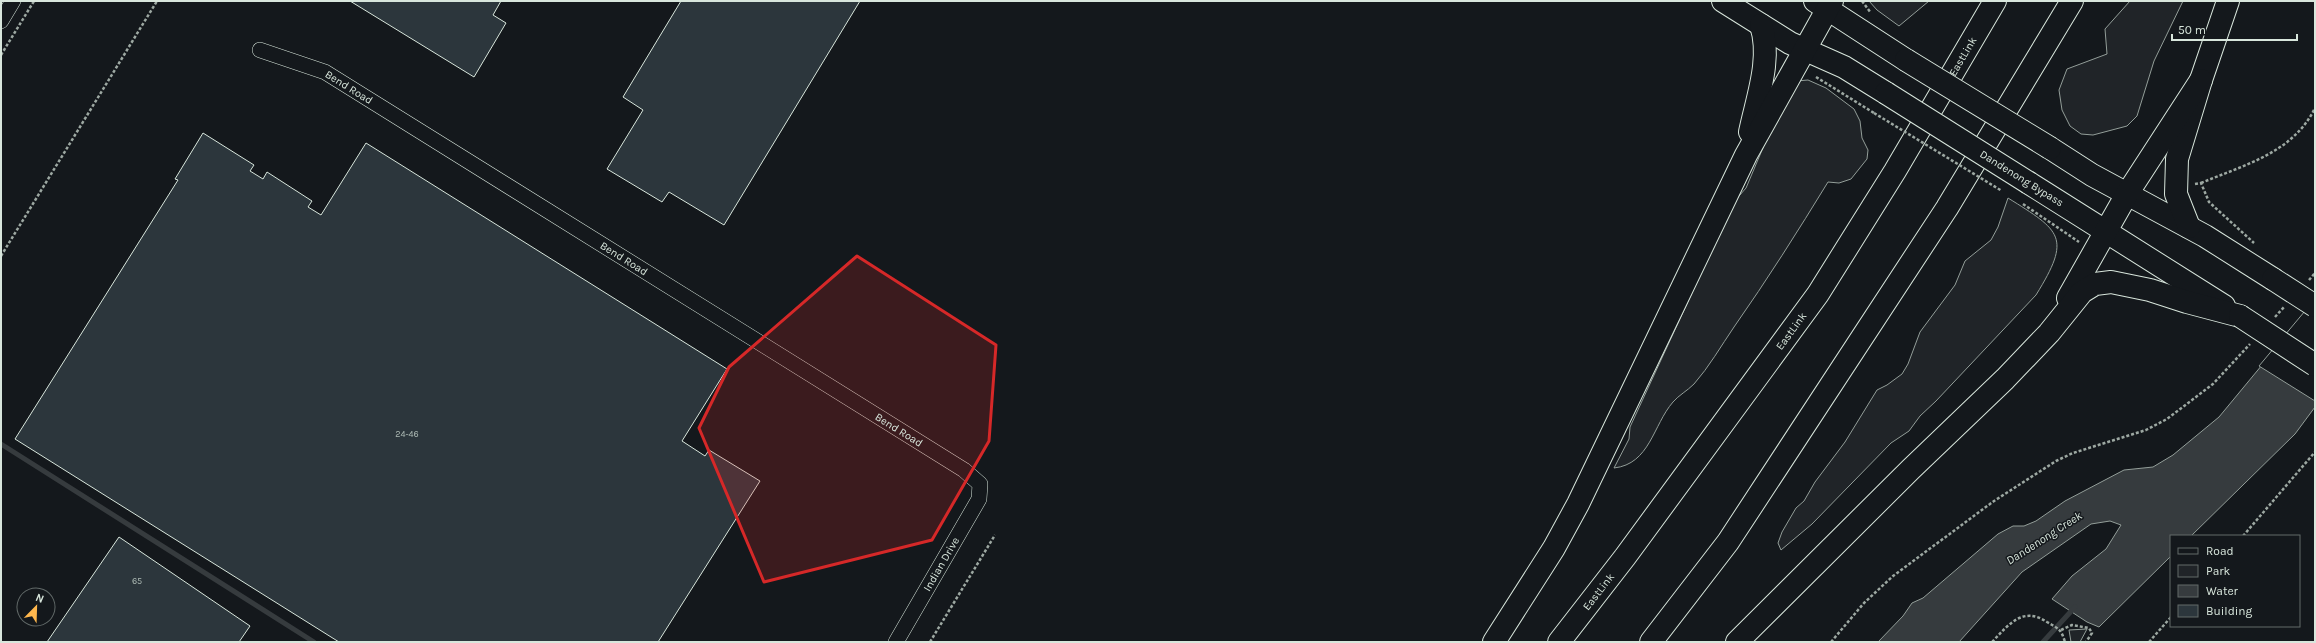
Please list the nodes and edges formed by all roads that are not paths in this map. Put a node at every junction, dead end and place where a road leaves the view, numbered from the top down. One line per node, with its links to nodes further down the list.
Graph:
1 (13, 1): 7 (street)
2 (1723, 1): 8 (highway, Dandenong Bypass)
3 (1995, 1): 23 (highway, EastLink)
4 (2072, 1): 24 (highway)
5 (2228, 1): 11 (highway)
6 (1825, 4): 10 (highway); 13 (highway, bridge)
7 (1, 21)
8 (1761, 25): 10 (highway, Dandenong Bypass); 12 (highway)
9 (260, 50): 20 (street, Bend Road)
10 (1805, 50): 12 (highway); 15 (highway, Dandenong Bypass, bridge)
11 (2201, 80): 13 (highway); 14 (highway)
12 (1746, 155): 22 (highway)
13 (2127, 194): 14 (highway); 15 (highway)
14 (2189, 227): 16 (highway, bridge)
15 (2106, 230): 17 (highway, Dandenong Bypass); 18 (highway)
16 (2315, 306)
17 (2240, 316): 18 (highway); 19 (highway, Dandenong Bypass, bridge)
18 (2033, 348): 25 (highway)
19 (2315, 365)
20 (980, 484): 21 (street, Indian Drive)
21 (896, 642)
22 (1494, 642)
23 (1559, 642)
24 (1651, 642)
25 (1737, 642)

